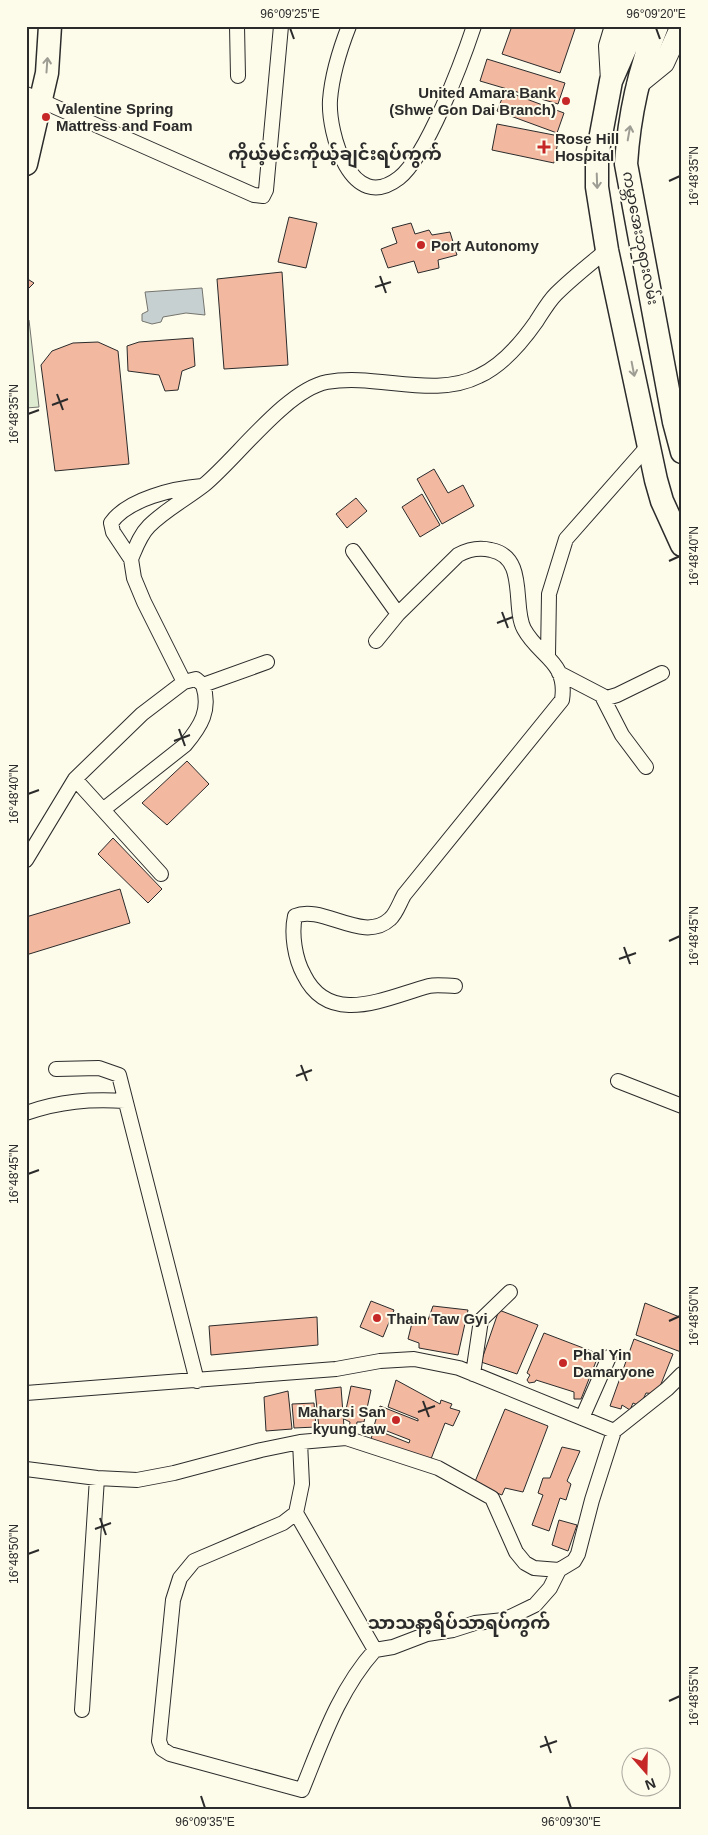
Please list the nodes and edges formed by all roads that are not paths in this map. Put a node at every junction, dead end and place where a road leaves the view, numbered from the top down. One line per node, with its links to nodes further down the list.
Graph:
1 (50, 26): 13 (main road, one-way to 1)
2 (238, 26): 10 (street)
3 (282, 26): 13 (street)
4 (349, 26): 5 (street)
5 (474, 26)
6 (615, 26): 11 (main road)
7 (635, 26): 11 (main road, ကမ္ဘာအေးဘုရားလမ်း)
8 (657, 26): 12 (main road, ကမ္ဘာအေးဘုရားလမ်း)
9 (679, 38): 12 (main road)
10 (238, 76)
11 (611, 81): 15 (main road, ကမ္ဘာအေးဘုရားလမ်း, one-way to 15)
12 (637, 85): 17 (main road, ကမ္ဘာအေးဘုရားလမ်း, one-way to 12)
13 (34, 96): 14 (main road)
14 (26, 164)
15 (607, 250): 16 (main road, ကမ္ဘာအေးဘုရားလမ်း); 20 (street)
16 (615, 284): 17 (main road); 18 (main road, ကမ္ဘာအေးဘုရားလမ်း, one-way to 18)
17 (651, 295): 19 (main road, ကမ္ဘာအေးဘုရားလမ်း)
18 (648, 446): 21 (main road, ကမ္ဘာအေးဘုရားလမ်း); 26 (street)
19 (682, 452)
20 (202, 486): 23 (street); 23 (street)
21 (682, 545)
22 (353, 551): 24 (street)
23 (131, 559): 30 (street)
24 (398, 614): 25 (street); 26 (street)
25 (376, 640)
26 (548, 655): 28 (street)
27 (267, 662): 31 (street)
28 (559, 673): 32 (street); 38 (street)
29 (662, 673): 32 (street)
30 (184, 682): 31 (street); 34 (street)
31 (203, 685): 35 (street)
32 (603, 698): 33 (street)
33 (646, 766)
34 (75, 779): 35 (street); 36 (street)
35 (104, 809): 37 (street)
36 (26, 860)
37 (161, 874)
38 (456, 986)
39 (56, 1068): 41 (street)
40 (618, 1081): 42 (street)
41 (125, 1101): 43 (street); 48 (street)
42 (682, 1106)
43 (26, 1113)
44 (510, 1292): 46 (street)
45 (609, 1357): 50 (street)
46 (473, 1374): 48 (street); 50 (street)
47 (682, 1374): 51 (street)
48 (197, 1381): 49 (street)
49 (26, 1393)
50 (582, 1418): 51 (street)
51 (614, 1431): 56 (street)
52 (300, 1442): 54 (street); 55 (street); 56 (street)
53 (26, 1470): 54 (street)
54 (98, 1478): 58 (street)
55 (296, 1513): 57 (street); 57 (street)
56 (559, 1570): 57 (street)
57 (374, 1650)
58 (82, 1710)

